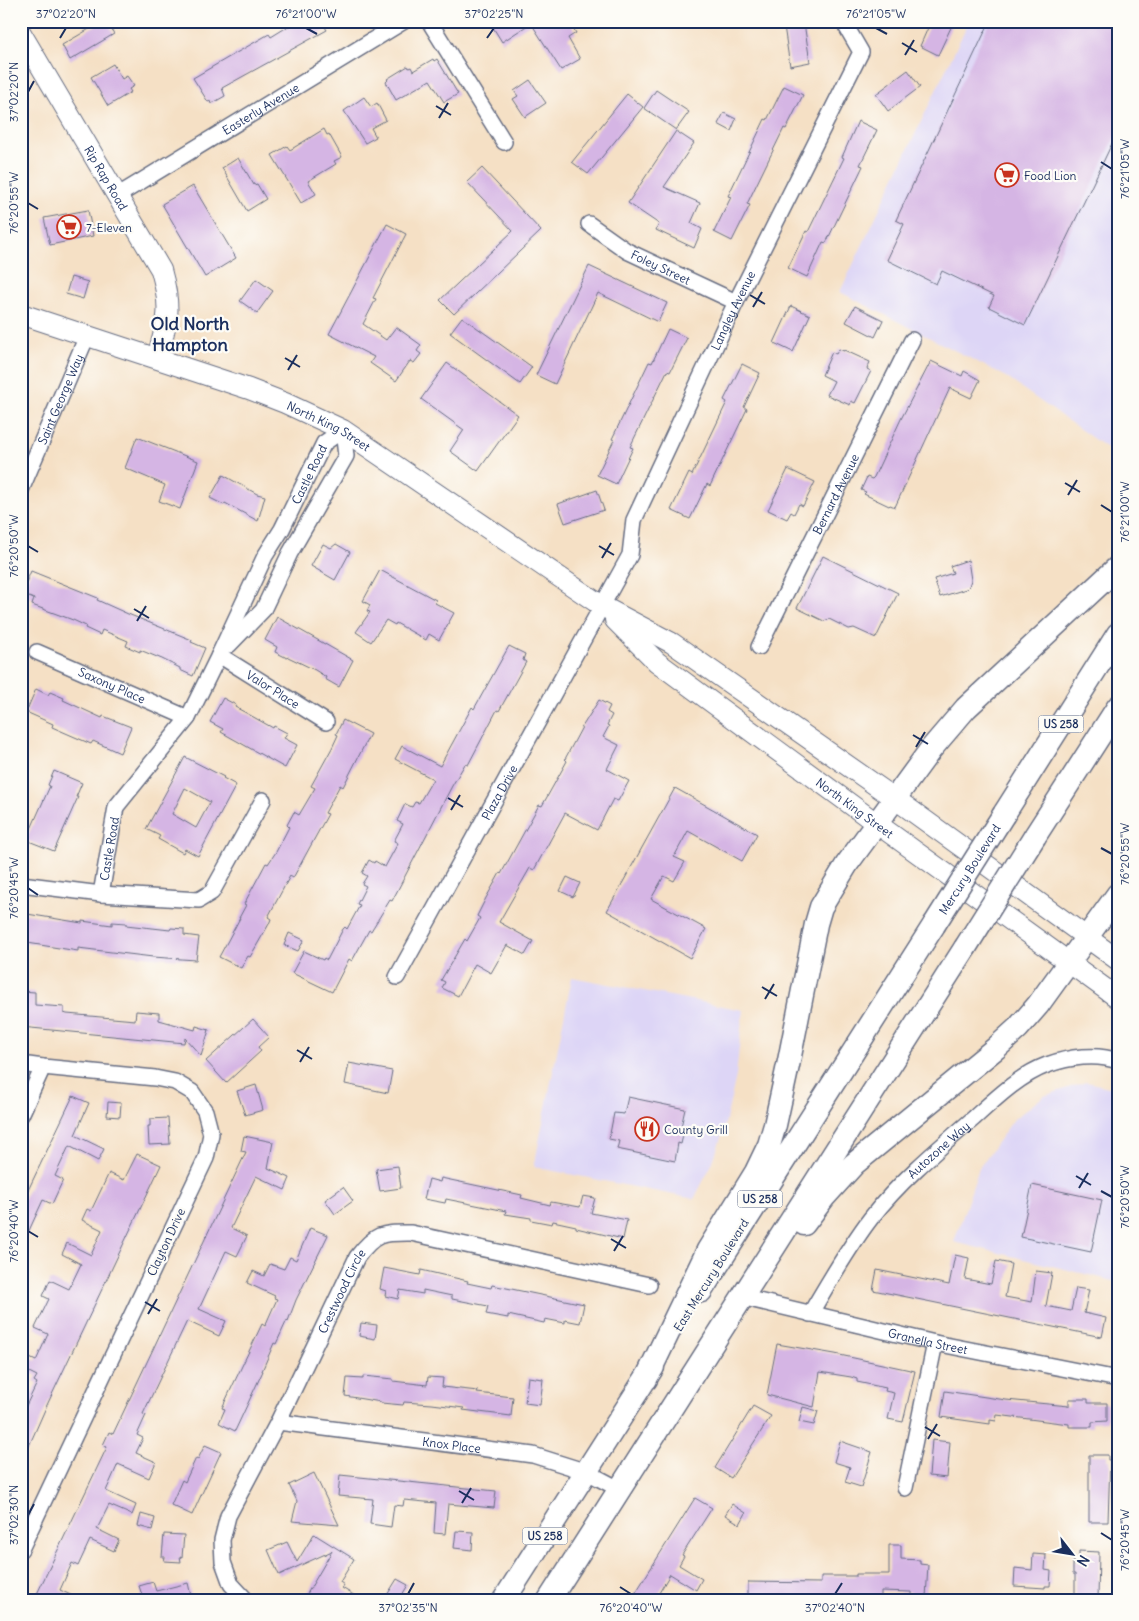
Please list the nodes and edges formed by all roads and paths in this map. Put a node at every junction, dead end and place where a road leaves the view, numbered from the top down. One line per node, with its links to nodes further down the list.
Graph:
1 (404, 21): 6 (street, Easterly Avenue)
2 (430, 21): 5 (street)
3 (843, 21): 8 (street, Langley Avenue)
4 (21, 33): 6 (main road, Rip Rap Road)
5 (504, 142)
6 (117, 196): 12 (main road, Rip Rap Road)
7 (589, 224): 8 (street, Foley Street)
8 (736, 302): 16 (street, Langley Avenue)
9 (21, 314): 10 (main road, North King Street)
10 (88, 336): 12 (main road, North King Street); 14 (street, Saint George Way)
11 (912, 340): 18 (street, Bernard Avenue)
12 (157, 358): 13 (main road, North King Street)
13 (343, 430): 16 (main road, North King Street); 20 (street, Castle Road); 20 (street, Castle Road)
14 (21, 490)
15 (1118, 567): 24 (main road)
16 (602, 606): 24 (main road, North King Street); 26 (main road, North King Street); 34 (street, Plaza Drive)
17 (1118, 634): 30 (main road, Mercury Boulevard / US 258, bridge)
18 (758, 647)
19 (37, 652): 22 (street, Saxony Place)
20 (219, 655): 22 (street, Castle Road); 23 (street, Valor Place)
21 (1118, 707): 41 (main road, US 258, bridge)
22 (188, 718): 28 (street, Castle Road)
23 (326, 722)
24 (894, 798): 26 (main road); 31 (main road, North King Street)
25 (263, 800): 28 (street)
26 (876, 823): 33 (main road, North King Street); 44 (main road)
27 (21, 884): 28 (street)
28 (101, 894)
29 (1118, 894): 31 (main road)
30 (934, 925): 44 (main road, East Mercury Boulevard / US 258)
31 (1087, 938): 32 (main road, North King Street); 33 (main road)
32 (1118, 960)
33 (1070, 962): 35 (main road, North King Street); 41 (main road)
34 (396, 977)
35 (1118, 998)
36 (1118, 1061): 42 (street, Autozone Way)
37 (21, 1064): 38 (street, Clayton Drive)
38 (43, 1068): 39 (street); 50 (street, Clayton Drive)
39 (21, 1115)
40 (649, 1285): 46 (street, Crestwood Circle)
41 (742, 1297): 42 (street, Granella Street); 49 (main road, US 258)
42 (810, 1314): 43 (street, Granella Street)
43 (935, 1343): 45 (street, Granella Street); 48 (street)
44 (646, 1379): 47 (main road, East Mercury Boulevard / US 258)
45 (1118, 1379)
46 (278, 1422): 47 (street, Knox Place); 51 (street, Crestwood Circle)
47 (586, 1472): 49 (street, Knox Place); 52 (main road, East Mercury Boulevard / US 258)
48 (905, 1488)
49 (619, 1489): 53 (main road, US 258)
50 (21, 1549)
51 (246, 1600)
52 (504, 1600)
53 (549, 1600)

